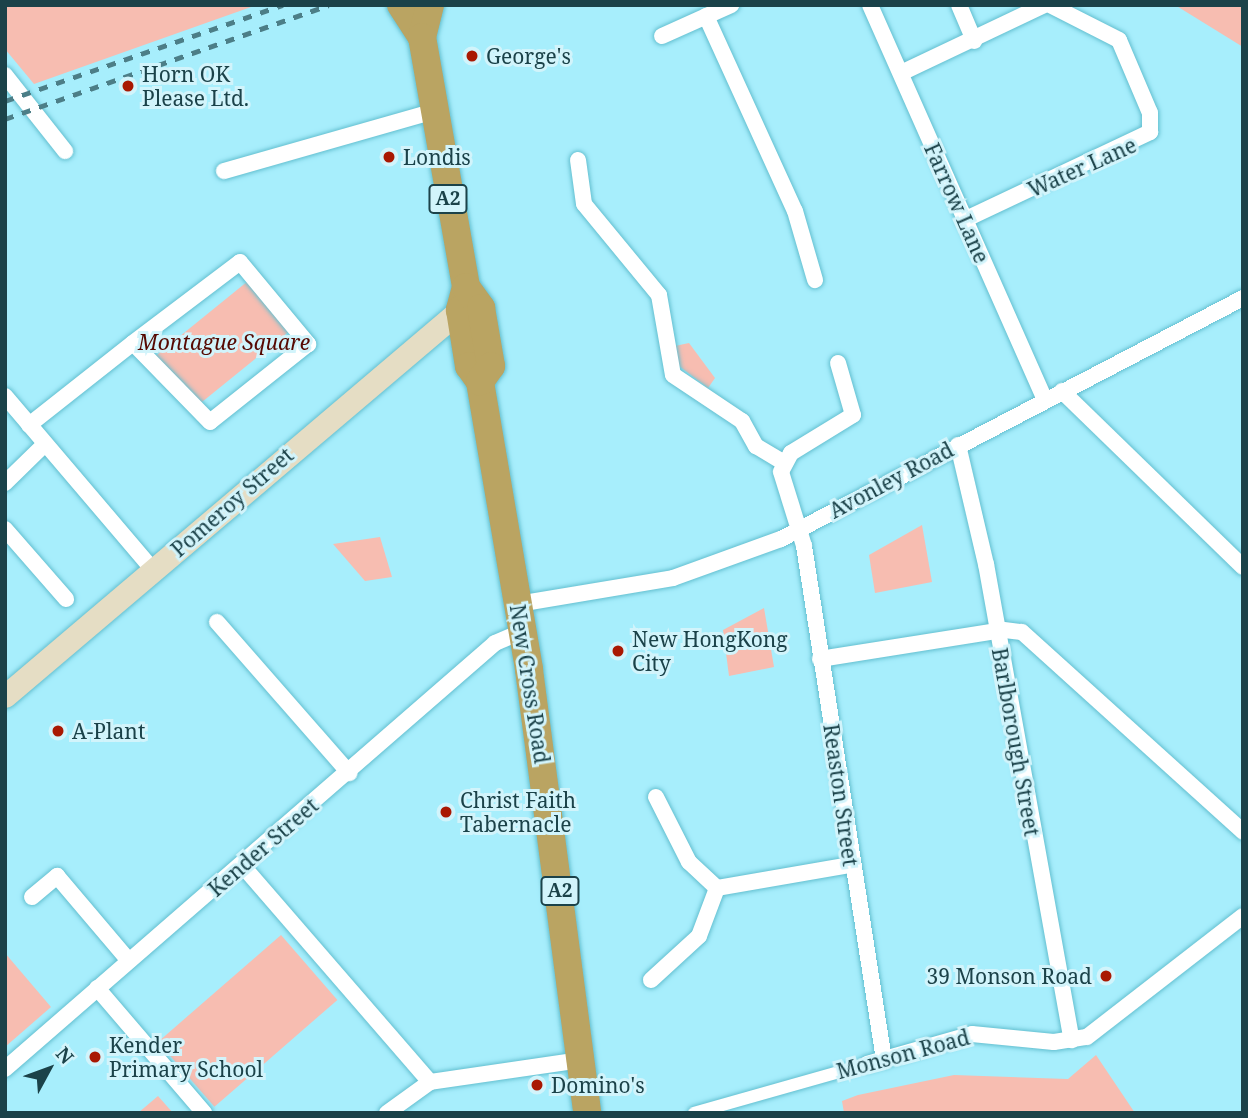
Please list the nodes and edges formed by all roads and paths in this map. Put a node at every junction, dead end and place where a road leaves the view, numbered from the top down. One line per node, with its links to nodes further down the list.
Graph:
1 (401, 5): 10 (highway, A2)
2 (430, 5): 10 (highway, A2)
3 (731, 5): 8 (street)
4 (870, 5): 12 (street, Farrow Lane)
5 (959, 5): 11 (street)
6 (1044, 5): 11 (street)
7 (1050, 5): 18 (street, Water Lane)
8 (706, 16): 9 (street); 19 (street)
9 (662, 36)
10 (422, 37): 14 (highway, A2)
11 (974, 41): 12 (street)
12 (901, 73): 18 (street, Farrow Lane)
13 (5, 75): 15 (street)
14 (434, 111): 17 (street); 21 (highway, New Cross Road / A2)
15 (65, 151)
16 (578, 160): 30 (street)
17 (223, 171)
18 (964, 220): 26 (street, Farrow Lane)
19 (816, 279)
20 (1243, 298): 24 (street, Avonley Road)
21 (463, 299): 35 (main road, Pomeroy Street); 37 (highway, New Cross Road / A2)
22 (133, 343): 22 (street); 27 (street)
23 (838, 363): 30 (street)
24 (1062, 391): 26 (street, Avonley Road); 34 (street)
25 (5, 396): 27 (street)
26 (1045, 400): 29 (street, Avonley Road)
27 (29, 425): 28 (street)
28 (45, 444): 31 (street); 35 (street)
29 (958, 445): 33 (street, Avonley Road); 39 (street, Barlborough Street)
30 (783, 462): 33 (street, Reaston Street)
31 (5, 483)
32 (5, 528): 36 (street)
33 (798, 530): 37 (street, Avonley Road); 40 (street, Reaston Street)
34 (1243, 568)
35 (153, 570): 41 (main road, Pomeroy Street)
36 (66, 599)
37 (521, 618): 42 (street, Kender Street); 55 (highway, New Cross Road / A2)
38 (217, 622): 42 (street)
39 (996, 630): 40 (street); 44 (street); 53 (street, Barlborough Street)
40 (820, 659): 46 (street, Reaston Street)
41 (5, 696)
42 (349, 774): 45 (street, Kender Street)
43 (656, 797): 47 (street)
44 (1243, 832)
45 (242, 865): 50 (street, Kender Street); 58 (street)
46 (850, 865): 47 (street); 54 (street, Reaston Street)
47 (717, 888): 51 (street)
48 (32, 897): 50 (street)
49 (1243, 916): 53 (street, Monson Road)
50 (129, 961): 52 (street, Kender Street)
51 (651, 980)
52 (97, 988): 57 (street, Kender Street); 60 (street)
53 (1072, 1040): 54 (street, Monson Road)
54 (884, 1059): 56 (street, Monson Road)
55 (581, 1060): 58 (street); 62 (highway, New Cross Road / A2)
56 (867, 1064): 63 (street, Monson Road)
57 (5, 1069)
58 (430, 1082): 59 (street)
59 (406, 1108): 61 (street)
60 (204, 1113)
61 (387, 1113)
62 (587, 1113)
63 (694, 1113)

